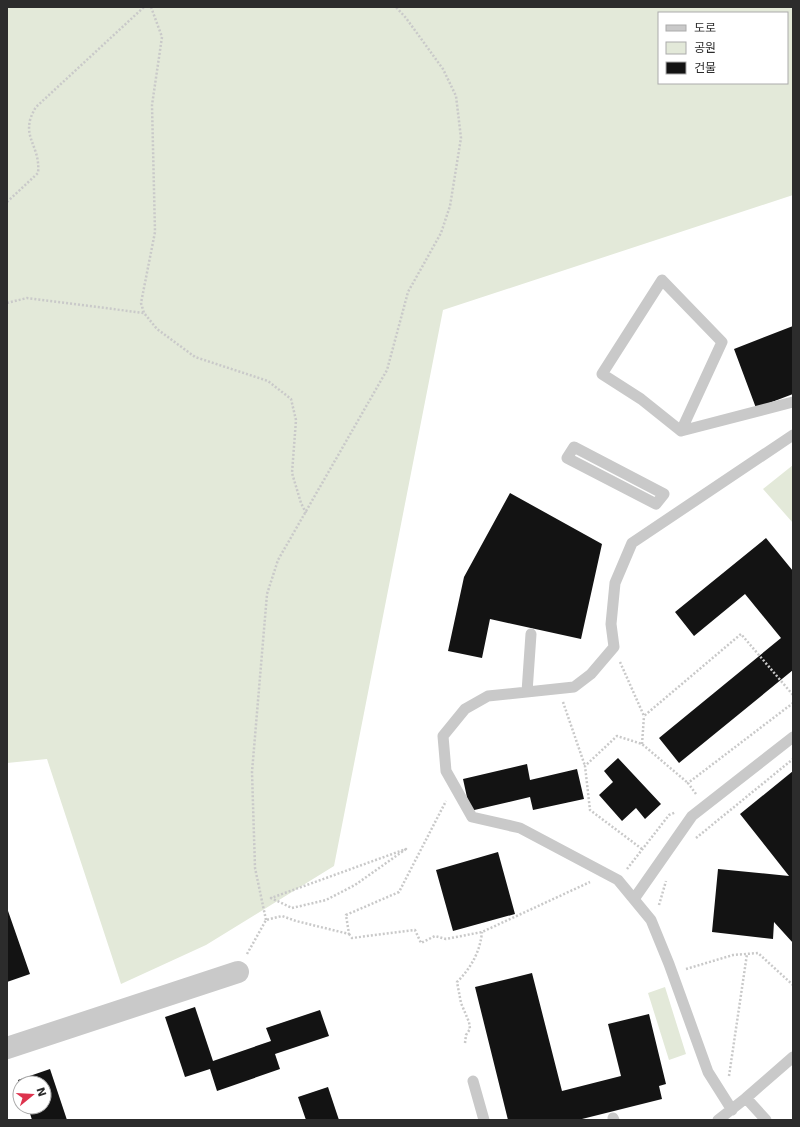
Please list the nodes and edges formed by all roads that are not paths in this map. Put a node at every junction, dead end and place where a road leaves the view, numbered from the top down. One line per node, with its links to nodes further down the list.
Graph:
1 (793, 402): 2 (lane)
2 (681, 431): 2 (lane)
3 (793, 435): 5 (lane)
4 (659, 500): 4 (lane); 5 (lane)
5 (671, 515): 7 (lane)
6 (531, 634): 7 (lane)
7 (527, 692): 9 (lane)
8 (793, 737): 9 (lane)
9 (634, 899): 15 (lane)
10 (238, 972): 11 (street)
11 (7, 1048)
12 (793, 1057): 14 (lane)
13 (473, 1081): 16 (lane)
14 (746, 1098): 15 (lane); 18 (lane)
15 (732, 1110): 17 (lane)
16 (484, 1120)
17 (718, 1120)
18 (766, 1120)

